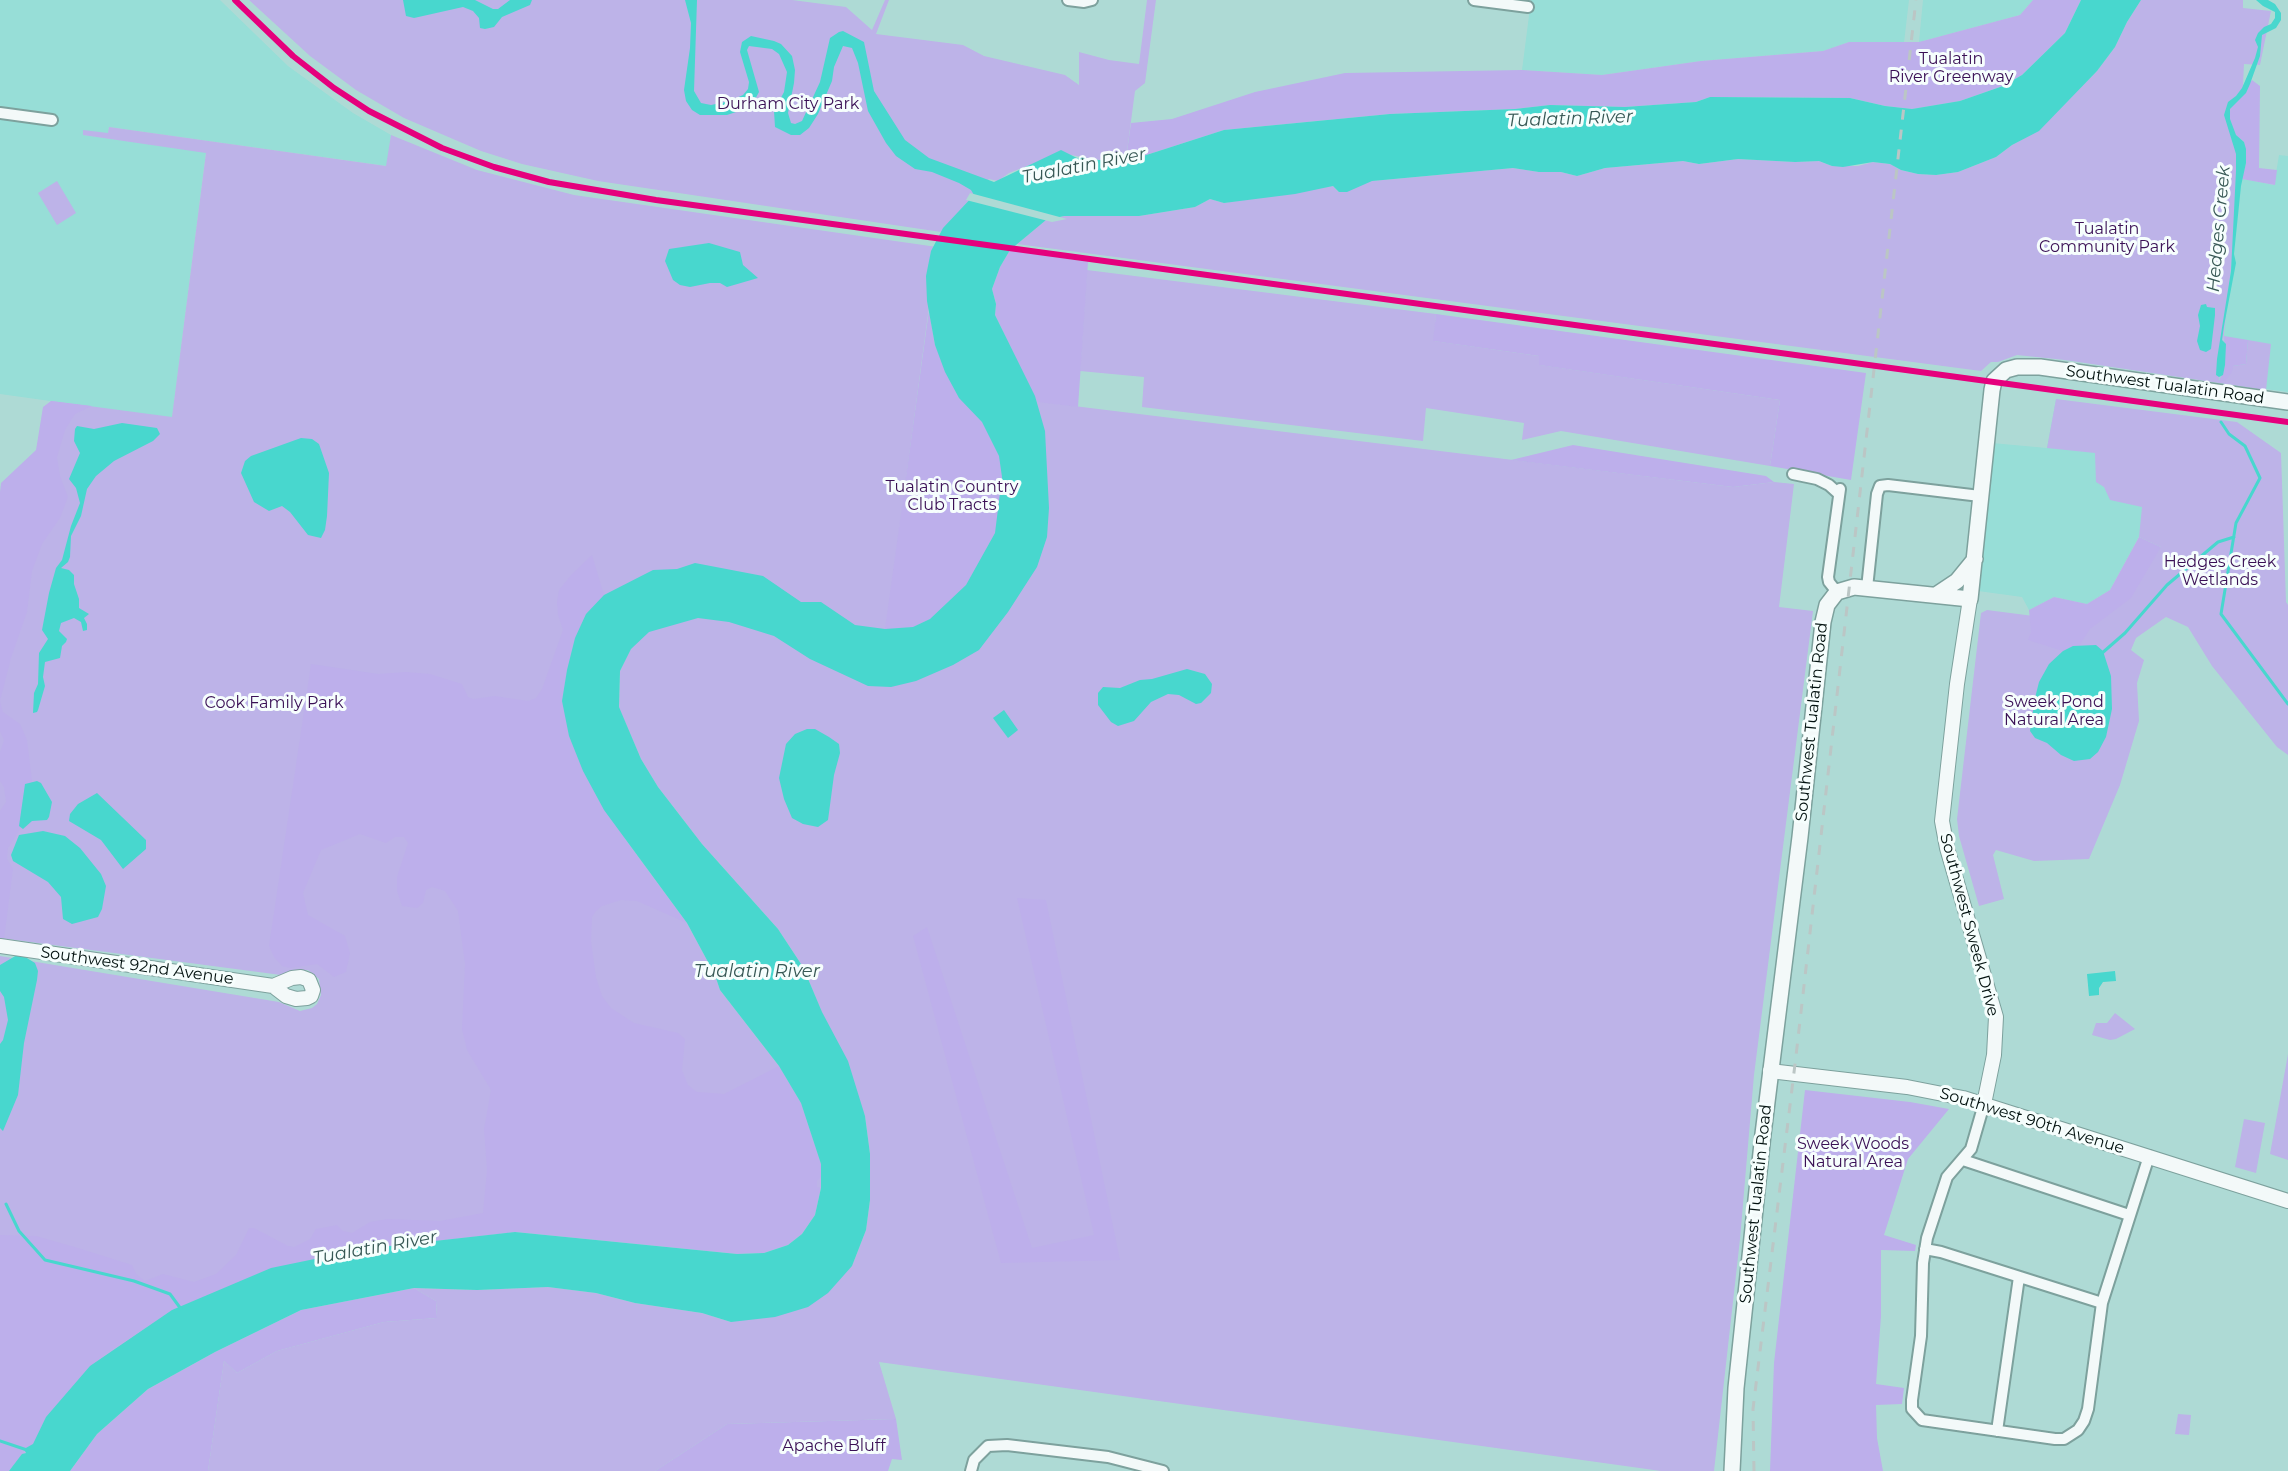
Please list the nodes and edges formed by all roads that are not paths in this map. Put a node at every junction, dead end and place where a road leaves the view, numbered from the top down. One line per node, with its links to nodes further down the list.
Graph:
1 (1068, 0): 2 (street)
2 (1092, 0)
3 (1474, 0): 4 (street)
4 (1528, 7)
5 (0, 113): 6 (street)
6 (52, 120)
7 (2288, 402): 9 (main road, Southwest Tualatin Road)
8 (1793, 474): 12 (street)
9 (1980, 496): 10 (main road, Southwest Tualatin Road); 11 (street)
10 (1975, 559): 13 (main road); 14 (main road, Southwest Tualatin Road)
11 (1867, 588): 12 (main road); 13 (main road)
12 (1837, 592): 17 (main road, Southwest Tualatin Road)
13 (1936, 596): 14 (main road)
14 (1970, 599): 18 (street, Southwest Sweek Drive)
15 (0, 946): 16 (street, Southwest 92nd Avenue)
16 (273, 986)
17 (1770, 1071): 18 (street, Southwest 90th Avenue); 29 (main road, Southwest Tualatin Road)
18 (1984, 1104): 19 (street, Southwest 90th Avenue); 20 (street, Southwest Sweek Drive)
19 (2149, 1156): 21 (street, Southwest 90th Avenue); 22 (street)
20 (1963, 1160): 22 (street); 23 (street, Southwest Sweek Drive)
21 (2288, 1201)
22 (2130, 1215): 25 (street)
23 (1925, 1249): 24 (street); 26 (street, Southwest Sweek Drive)
24 (2019, 1277): 25 (street); 26 (street)
25 (2102, 1303): 26 (street)
26 (1996, 1431)
27 (971, 1471): 28 (street)
28 (1163, 1471)
29 (1732, 1471)

